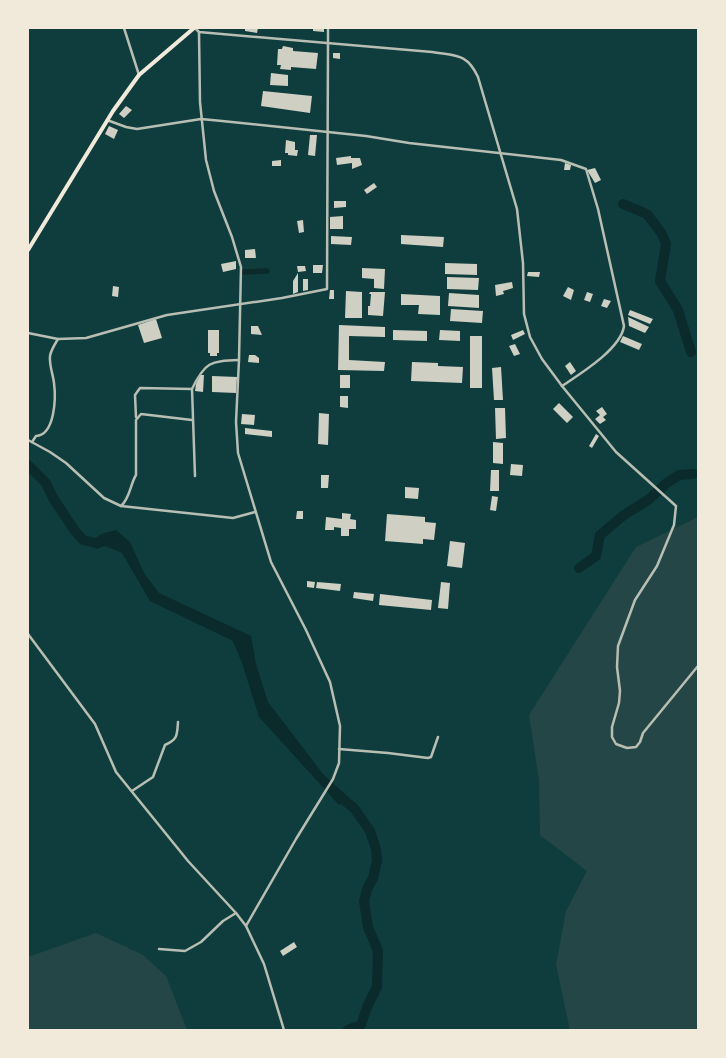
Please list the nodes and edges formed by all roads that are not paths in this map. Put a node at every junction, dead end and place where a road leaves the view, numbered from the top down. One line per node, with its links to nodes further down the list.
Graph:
1 (124, 28): 6 (street)
2 (194, 28): 4 (street); 6 (main road)
3 (328, 28): 5 (street)
4 (199, 32): 5 (street); 7 (street)
5 (328, 43): 9 (street); 10 (street)
6 (139, 75): 8 (main road)
7 (201, 119): 8 (street); 9 (street); 12 (street)
8 (107, 120): 11 (main road)
9 (328, 133): 10 (street); 12 (street)
10 (501, 155): 16 (street); 16 (street)
11 (28, 250)
12 (239, 304): 14 (street); 15 (street)
13 (28, 333): 14 (street)
14 (58, 339): 21 (street)
15 (239, 360): 17 (street); 24 (street)
16 (562, 386): 26 (street)
17 (192, 389): 18 (street); 19 (street)
18 (136, 420): 19 (street); 23 (street)
19 (192, 420): 22 (street)
20 (28, 440): 21 (street)
21 (32, 442): 23 (street)
22 (195, 476)
23 (121, 506): 24 (street)
24 (255, 512): 29 (street)
25 (28, 634): 30 (street)
26 (698, 666)
27 (178, 722): 30 (street)
28 (438, 737): 29 (street)
29 (340, 750): 32 (street)
30 (132, 791): 31 (street)
31 (236, 913): 32 (street); 33 (street)
32 (246, 926): 34 (street)
33 (159, 948)
34 (284, 1030)

